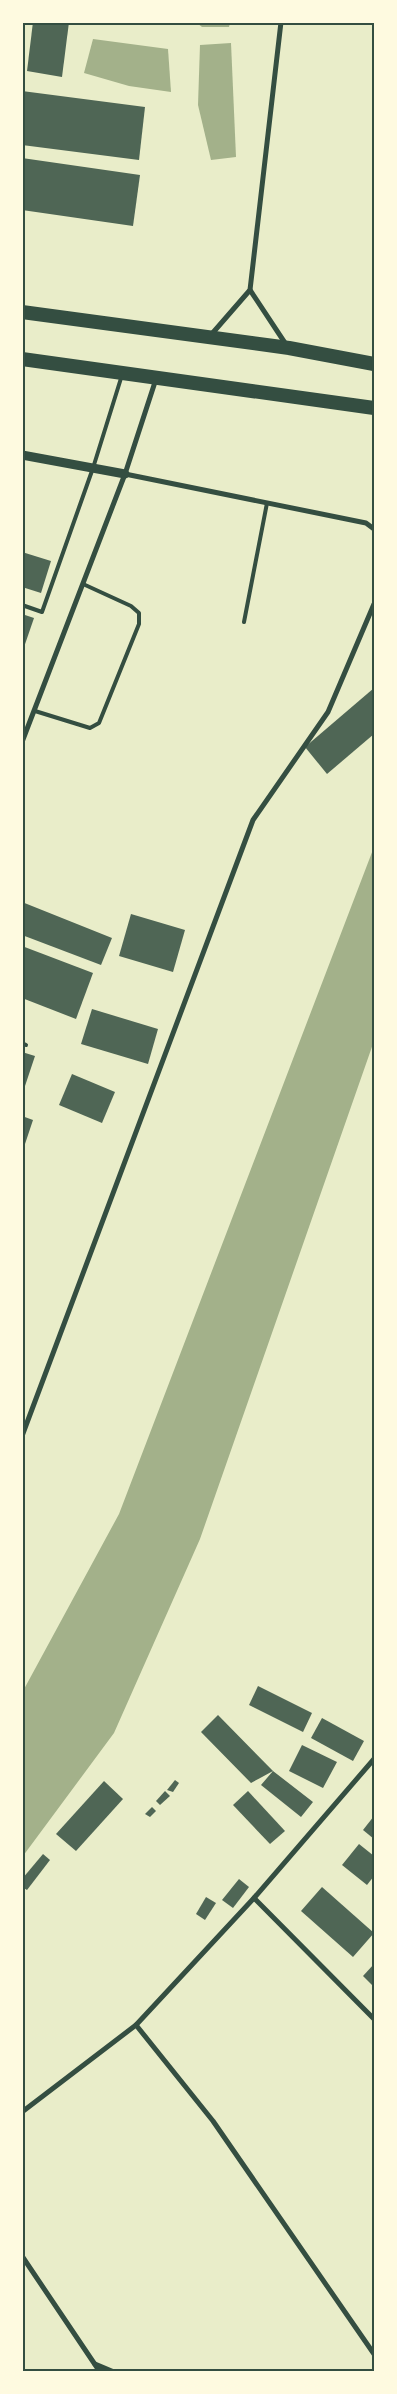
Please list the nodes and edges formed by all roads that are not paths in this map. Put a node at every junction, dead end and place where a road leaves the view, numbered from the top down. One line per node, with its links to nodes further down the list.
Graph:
1 (281, 22): 2 (street)
2 (250, 290): 4 (street); 5 (street)
3 (22, 312): 4 (highway)
4 (208, 338): 5 (highway)
5 (288, 348): 7 (highway)
6 (22, 359): 8 (highway)
7 (374, 364)
8 (122, 373): 9 (highway); 12 (lane)
9 (156, 378): 10 (highway); 13 (street)
10 (374, 408)
11 (22, 455): 12 (street)
12 (93, 468): 13 (street); 18 (lane)
13 (125, 474): 14 (street); 16 (street)
14 (266, 503): 15 (street); 19 (lane)
15 (374, 529)
16 (83, 584): 20 (street); 20 (lane)
17 (374, 604): 22 (street)
18 (22, 605)
19 (244, 622)
20 (35, 711): 21 (street)
21 (23, 740)
22 (22, 1436)
23 (374, 1759): 24 (street)
24 (254, 1898): 25 (street); 26 (street)
25 (374, 2018)
26 (136, 2025): 27 (street); 29 (street)
27 (22, 2112)
28 (22, 2256): 30 (street)
29 (374, 2354)
30 (94, 2364): 31 (street); 32 (street)
31 (100, 2372)
32 (114, 2372)

